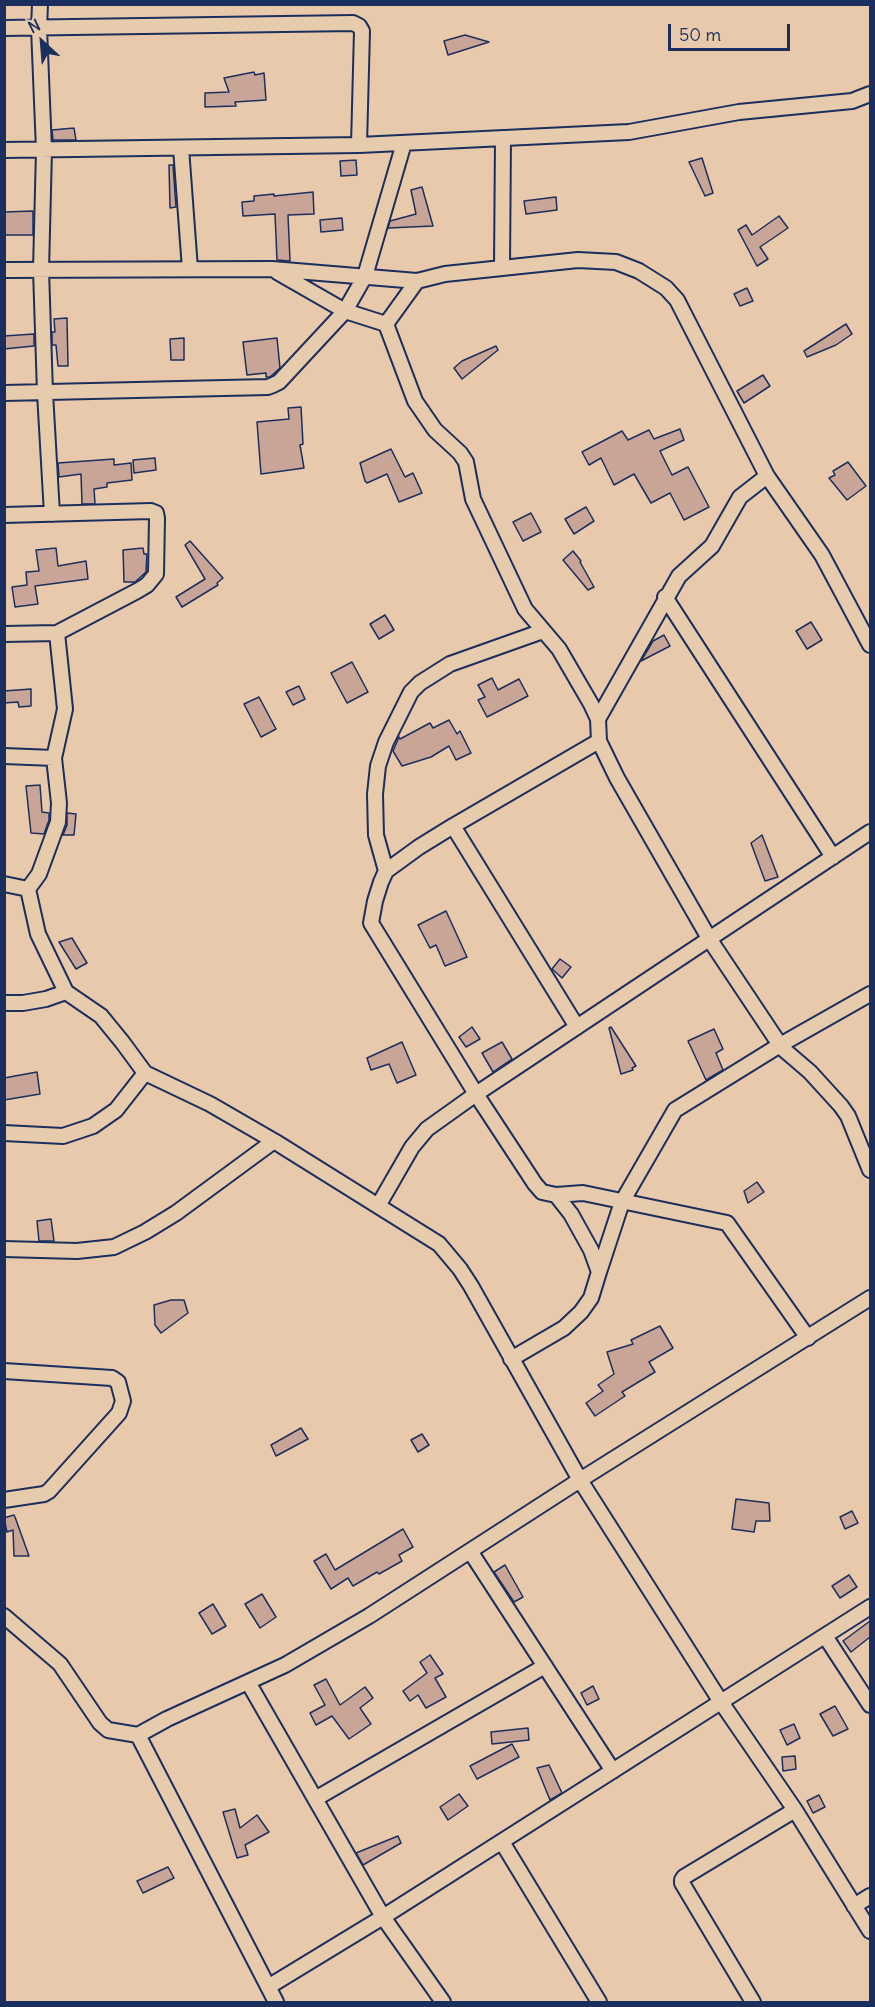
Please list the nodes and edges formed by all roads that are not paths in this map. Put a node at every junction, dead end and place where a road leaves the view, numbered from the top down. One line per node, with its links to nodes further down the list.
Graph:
1 (40, 4): 3 (street)
2 (4, 28): 3 (street)
3 (39, 28): 7 (street); 10 (street)
4 (870, 94): 5 (street)
5 (503, 138): 6 (street); 11 (street)
6 (404, 143): 7 (street); 16 (street)
7 (359, 145): 8 (street)
8 (181, 148): 10 (street); 12 (street)
9 (4, 150): 10 (street)
10 (44, 150): 15 (street)
11 (502, 267): 17 (street); 22 (street)
12 (190, 269): 13 (street); 15 (street)
13 (272, 269): 16 (street); 18 (street)
14 (4, 270): 15 (street)
15 (41, 270): 21 (street)
16 (365, 276): 17 (street); 18 (street)
17 (417, 282): 19 (street)
18 (345, 311): 19 (street); 21 (street)
19 (386, 324): 26 (street)
20 (4, 393): 21 (street)
21 (45, 393): 23 (street)
22 (768, 476): 25 (street); 29 (street)
23 (52, 514): 24 (street); 27 (street)
24 (4, 515)
25 (665, 597): 30 (street); 36 (street)
26 (543, 631): 30 (street); 37 (street)
27 (57, 633): 28 (street); 33 (street)
28 (4, 634)
29 (870, 645)
30 (598, 719): 31 (street)
31 (599, 741): 34 (street); 40 (street)
32 (4, 756): 33 (street)
33 (54, 758): 39 (street)
34 (453, 826): 37 (street); 44 (street)
35 (870, 832): 36 (street)
36 (832, 857): 40 (street)
37 (386, 871): 47 (street)
38 (4, 884): 39 (street)
39 (28, 889): 41 (street)
40 (710, 940): 44 (street); 45 (street)
41 (66, 992): 43 (street); 46 (street)
42 (870, 994): 45 (street)
43 (4, 1003)
44 (577, 1027): 47 (street)
45 (780, 1045): 50 (street); 52 (street)
46 (145, 1073): 48 (street); 49 (street)
47 (476, 1094): 51 (street); 53 (street)
48 (4, 1133)
49 (274, 1141): 53 (street); 54 (street)
50 (870, 1170)
51 (556, 1195): 52 (street); 55 (street)
52 (622, 1202): 55 (street); 57 (street)
53 (378, 1206): 58 (street)
54 (4, 1249)
55 (599, 1272): 58 (street)
56 (870, 1298): 57 (street)
57 (808, 1338): 60 (street)
58 (511, 1359): 60 (street)
59 (4, 1371): 61 (street)
60 (580, 1480): 62 (street); 68 (street)
61 (4, 1500)
62 (470, 1551): 66 (street); 67 (street)
63 (870, 1607): 65 (street)
64 (4, 1616): 70 (street)
65 (825, 1636): 68 (street); 69 (street)
66 (545, 1666): 71 (street); 72 (street)
67 (248, 1682): 70 (street); 72 (street)
68 (721, 1702): 71 (street); 73 (street)
69 (870, 1704)
70 (138, 1735): 79 (street)
71 (613, 1771): 74 (street)
72 (315, 1799): 77 (street)
73 (795, 1810): 76 (street); 83 (street)
74 (502, 1842): 77 (street); 82 (street)
75 (870, 1896): 76 (street)
76 (854, 1906): 78 (street)
77 (383, 1917): 79 (street); 81 (street)
78 (870, 1931)
79 (267, 1987): 80 (street)
80 (276, 2002)
81 (443, 2002)
82 (599, 2002)
83 (753, 2002)

